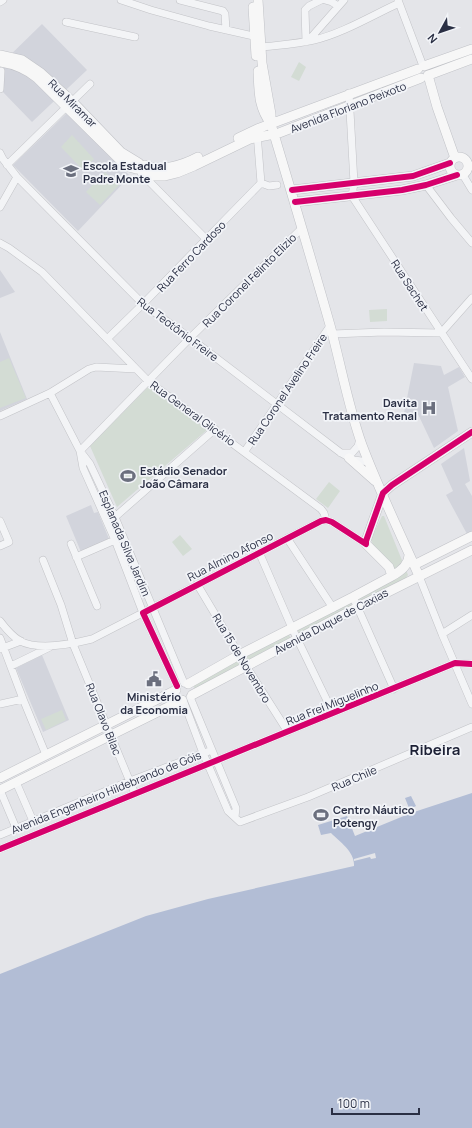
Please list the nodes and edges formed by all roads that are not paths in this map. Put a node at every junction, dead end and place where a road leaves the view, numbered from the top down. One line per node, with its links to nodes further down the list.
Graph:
1 (3, 0): 9 (street)
2 (121, 0): 13 (street)
3 (180, 0): 13 (street)
4 (252, 0): 15 (main road)
5 (258, 0): 15 (main road)
6 (321, 0): 16 (street)
7 (325, 0): 11 (street)
8 (344, 0): 11 (street)
9 (0, 2)
10 (398, 2): 16 (street); 22 (street)
11 (338, 6): 16 (street)
12 (66, 22): 14 (street)
13 (226, 30): 15 (street)
14 (135, 37)
15 (257, 37): 17 (main road); 28 (main road)
16 (307, 42): 17 (street)
17 (261, 47): 29 (main road)
18 (472, 49): 22 (main road, Avenida Floriano Peixoto)
19 (0, 55): 26 (main road, Rua Miramar)
20 (472, 59): 22 (main road, Avenida Floriano Peixoto)
21 (0, 66): 24 (street); 26 (main road, Rua Miramar)
22 (423, 72): 25 (main road, Avenida Floriano Peixoto); 27 (main road, Avenida Floriano Peixoto); 34 (main road)
23 (90, 84): 26 (street)
24 (0, 89)
25 (349, 94): 27 (street); 29 (main road, Avenida Floriano Peixoto)
26 (69, 103): 35 (street); 36 (main road, Rua Miramar)
27 (351, 105): 31 (main road, Avenida Floriano Peixoto); 42 (street)
28 (261, 107): 29 (main road); 30 (main road)
29 (271, 124): 30 (main road, Rua Miramar); 31 (main road)
30 (257, 133): 31 (main road, Rua Miramar); 36 (main road, Rua Miramar); 39 (street)
31 (274, 135): 43 (main road)
32 (0, 153): 35 (street, Rua Teotônio Freire)
33 (472, 154): 34 (main road)
34 (456, 160): 37 (main road); 37 (main road); 42 (main road)
35 (7, 165): 38 (street, Rua Teotônio Freire)
36 (141, 168): 48 (street)
37 (465, 172): 41 (main road); 44 (street)
38 (17, 177): 46 (street); 52 (street, Rua Teotônio Freire)
39 (261, 183): 40 (street); 48 (street, Rua Ferro Cardoso)
40 (277, 185)
41 (426, 185): 42 (main road); 50 (street)
42 (353, 189): 43 (main road); 45 (main road); 54 (street, Rua Sachet)
43 (292, 190): 45 (main road)
44 (472, 190)
45 (295, 202): 47 (main road)
46 (0, 207)
47 (301, 229): 53 (main road); 55 (street, Rua Coronel Felinto Elizio)
48 (207, 240): 52 (street, Rua Ferro Cardoso)
49 (0, 243): 56 (street, Rua General Glicério)
50 (472, 243)
51 (472, 298): 54 (street)
52 (143, 304): 55 (street, Rua Teotônio Freire); 56 (street, Rua Ferro Cardoso)
53 (331, 330): 54 (street); 61 (street, Rua Coronel Avelino Freire); 65 (main road)
54 (442, 332): 58 (street, Rua Sachet)
55 (190, 338): 59 (street, Rua Coronel Felinto Elizio); 61 (street, Rua Teotônio Freire)
56 (107, 339): 57 (street, Rua General Glicério)
57 (136, 369): 59 (street, Rua General Glicério); 60 (street)
58 (472, 379)
59 (148, 380): 63 (street, Rua General Glicério); 66 (street, Rua Coronel Felinto Elizio)
60 (50, 393): 62 (street); 66 (street, Esplanada Silva Jardim)
61 (276, 403): 67 (street, Rua Coronel Avelino Freire); 68 (street, Rua Teotônio Freire)
62 (0, 416)
63 (215, 429): 67 (street, Rua General Glicério); 73 (street)
64 (472, 432): 72 (main road)
65 (360, 439): 68 (street); 70 (main road)
66 (80, 451): 73 (street, Esplanada Silva Jardim); 78 (street, Esplanada Silva Jardim)
67 (245, 451): 74 (street, Rua General Glicério)
68 (341, 453): 69 (street, Rua Teotônio Freire)
69 (349, 458): 70 (street, Rua Teotônio Freire); 71 (main road)
70 (369, 462): 71 (main road)
71 (379, 484): 72 (main road)
72 (383, 493): 80 (main road); 88 (main road)
73 (115, 517): 83 (street, Esplanada Silva Jardim)
74 (326, 520): 77 (street, Rua Almino Afonso); 80 (street, Rua General Glicério)
75 (0, 521): 81 (street)
76 (472, 536): 88 (main road, Avenida Duque de Caxias)
77 (287, 538): 84 (street, Rua Almino Afonso); 96 (street)
78 (115, 540): 85 (street, Esplanada Silva Jardim); 86 (street)
79 (71, 544): 86 (street)
80 (366, 544): 89 (main road, Rua General Glicério)
81 (0, 546)
82 (472, 550): 90 (main road, Avenida Duque de Caxias)
83 (130, 552): 85 (street); 95 (street, Esplanada Silva Jardim)
84 (258, 552): 91 (street, Rua Almino Afonso); 100 (street)
85 (120, 555): 97 (street, Esplanada Silva Jardim)
86 (76, 557): 93 (street)
87 (43, 560): 105 (street, Rua Olavo Bilac)
88 (410, 566): 89 (main road, Avenida Duque de Caxias); 90 (main road)
89 (392, 574): 92 (main road, Avenida Duque de Caxias)
90 (415, 578): 94 (main road, Avenida Duque de Caxias); 101 (street)
91 (197, 584): 95 (street, Rua Almino Afonso); 108 (street, Rua 15 de Novembro)
92 (353, 597): 94 (street); 96 (main road, Avenida Duque de Caxias)
93 (97, 606)
94 (358, 607): 103 (main road, Avenida Duque de Caxias); 114 (street)
95 (152, 608): 97 (street, Rua Almino Afonso); 113 (street, Esplanada Silva Jardim)
96 (333, 608): 100 (main road, Avenida Duque de Caxias)
97 (143, 613): 105 (street, Rua Almino Afonso); 113 (street, Esplanada Silva Jardim)
98 (472, 615): 101 (street)
99 (0, 621): 104 (street)
100 (292, 628): 103 (street); 108 (main road, Avenida Duque de Caxias)
101 (442, 634): 109 (street)
102 (0, 638): 107 (street)
103 (298, 639): 112 (main road, Avenida Duque de Caxias); 120 (street)
104 (21, 641): 106 (street); 107 (street)
105 (73, 644): 106 (street, Rua Almino Afonso); 122 (street, Rua Olavo Bilac)
106 (52, 646): 111 (street)
107 (2, 648): 111 (street)
108 (239, 655): 112 (street, Rua 15 de Novembro); 113 (main road, Avenida Duque de Caxias)
109 (455, 663): 110 (street); 114 (street, Rua Frei Miguelinho); 118 (street)
110 (472, 664)
111 (11, 666): 116 (street)
112 (246, 666): 115 (main road, Avenida Duque de Caxias); 124 (street, Rua 15 de Novembro)
113 (181, 686): 115 (main road); 115 (main road); 119 (main road, Avenida Duque de Caxias)
114 (394, 689): 120 (street, Rua Frei Miguelinho)
115 (187, 698): 121 (main road, Avenida Duque de Caxias); 126 (street); 127 (street)
116 (23, 699): 117 (street); 128 (street)
117 (0, 704)
118 (472, 704)
119 (138, 709): 121 (main road); 122 (main road, Avenida Duque de Caxias)
120 (333, 713): 124 (street, Rua Frei Miguelinho)
121 (143, 719): 125 (main road, Avenida Duque de Caxias)
122 (106, 724): 125 (street, Rua Olavo Bilac); 128 (main road, Avenida Duque de Caxias)
123 (472, 727): 139 (street, Rua Chile)
124 (288, 732): 129 (street, Rua Frei Miguelinho)
125 (111, 735): 132 (street, Rua Olavo Bilac); 133 (main road, Avenida Duque de Caxias)
126 (212, 750): 127 (street, Avenida Engenheiro Hildebrando de Góis); 129 (street)
127 (203, 753): 130 (street); 132 (street, Avenida Engenheiro Hildebrando de Góis)
128 (46, 755): 131 (main road, Avenida Duque de Caxias)
129 (216, 760): 130 (street, Avenida Engenheiro Hildebrando de Góis); 139 (street)
130 (208, 763): 136 (street, Avenida Engenheiro Hildebrando de Góis); 139 (street)
131 (0, 778)
132 (130, 781): 134 (street, Avenida Engenheiro Hildebrando de Góis); 136 (street, Rua Olavo Bilac)
133 (16, 782): 135 (main road, Avenida Duque de Caxias); 140 (street)
134 (119, 786): 137 (street); 138 (street, Avenida Engenheiro Hildebrando de Góis)
135 (0, 790): 142 (street)
136 (135, 794): 137 (street, Avenida Engenheiro Hildebrando de Góis)
137 (123, 799): 141 (street, Avenida Engenheiro Hildebrando de Góis)
138 (55, 812): 140 (street, Avenida Engenheiro Hildebrando de Góis); 141 (street)
139 (235, 817)
140 (33, 821): 142 (street, Avenida Engenheiro Hildebrando de Góis)
141 (59, 824): 144 (street, Avenida Engenheiro Hildebrando de Góis)
142 (18, 827): 143 (street, Avenida Engenheiro Hildebrando de Góis); 144 (street)
143 (0, 835)
144 (26, 838): 145 (street, Avenida Engenheiro Hildebrando de Góis)
145 (0, 848)

